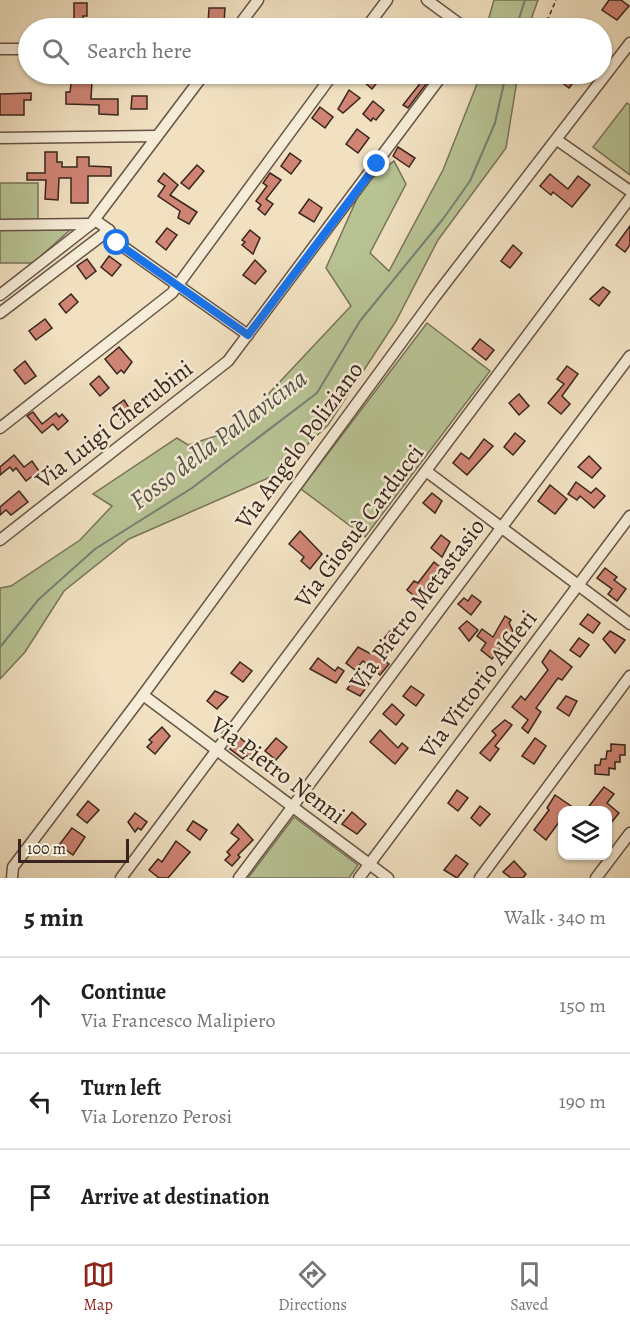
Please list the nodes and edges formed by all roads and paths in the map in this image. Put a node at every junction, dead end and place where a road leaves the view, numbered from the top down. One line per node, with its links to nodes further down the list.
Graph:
1 (258, 0): 5 (street)
2 (387, 0): 6 (street)
3 (427, 0): 7 (street)
4 (556, 0): 8 (path)
5 (244, 18)
6 (374, 18)
7 (451, 18)
8 (548, 18)
9 (630, 43): 12 (street, Via Angelo Poliziano)
10 (0, 49): 11 (street)
11 (18, 49)
12 (612, 67)
13 (196, 84): 17 (street)
14 (326, 84): 25 (street)
15 (436, 84): 28 (street, Via Luigi Cherubini)
16 (599, 84): 19 (street, Via Angelo Poliziano)
17 (157, 136): 18 (street); 22 (street)
18 (0, 138)
19 (557, 140): 20 (street); 38 (street, Via Angelo Poliziano)
20 (630, 191)
21 (630, 198): 31 (street, Via Giosuè Carducci)
22 (93, 222): 23 (street); 24 (street); 26 (street)
23 (0, 225)
24 (108, 230): 25 (street); 27 (street)
25 (177, 284): 28 (street); 30 (street)
26 (0, 295)
27 (0, 313)
28 (248, 335): 34 (street, Via Luigi Cherubini)
29 (630, 356): 33 (street, Via Pietro Metastasio)
30 (0, 428)
31 (426, 471): 33 (street); 39 (street, Via Giosuè Carducci)
32 (630, 516): 35 (street, Via Vittorio Alfieri)
33 (500, 528): 35 (street); 40 (street, Via Pietro Metastasio)
34 (0, 540)
35 (578, 586): 36 (street); 42 (street, Via Vittorio Alfieri)
36 (630, 624)
37 (630, 676): 48 (street)
38 (143, 695): 39 (street, Via Pietro Nenni); 43 (street, Via Angelo Poliziano)
39 (217, 750): 40 (street, Via Pietro Nenni); 44 (street, Via Giosuè Carducci)
40 (292, 807): 42 (street, Via Pietro Nenni); 45 (street, Via Pietro Metastasio)
41 (630, 833): 49 (street)
42 (369, 864): 46 (street, Via Vittorio Alfieri); 47 (street, Via Pietro Nenni)
43 (12, 878)
44 (121, 878)
45 (239, 878)
46 (359, 878)
47 (388, 878)
48 (480, 878)
49 (597, 878)

